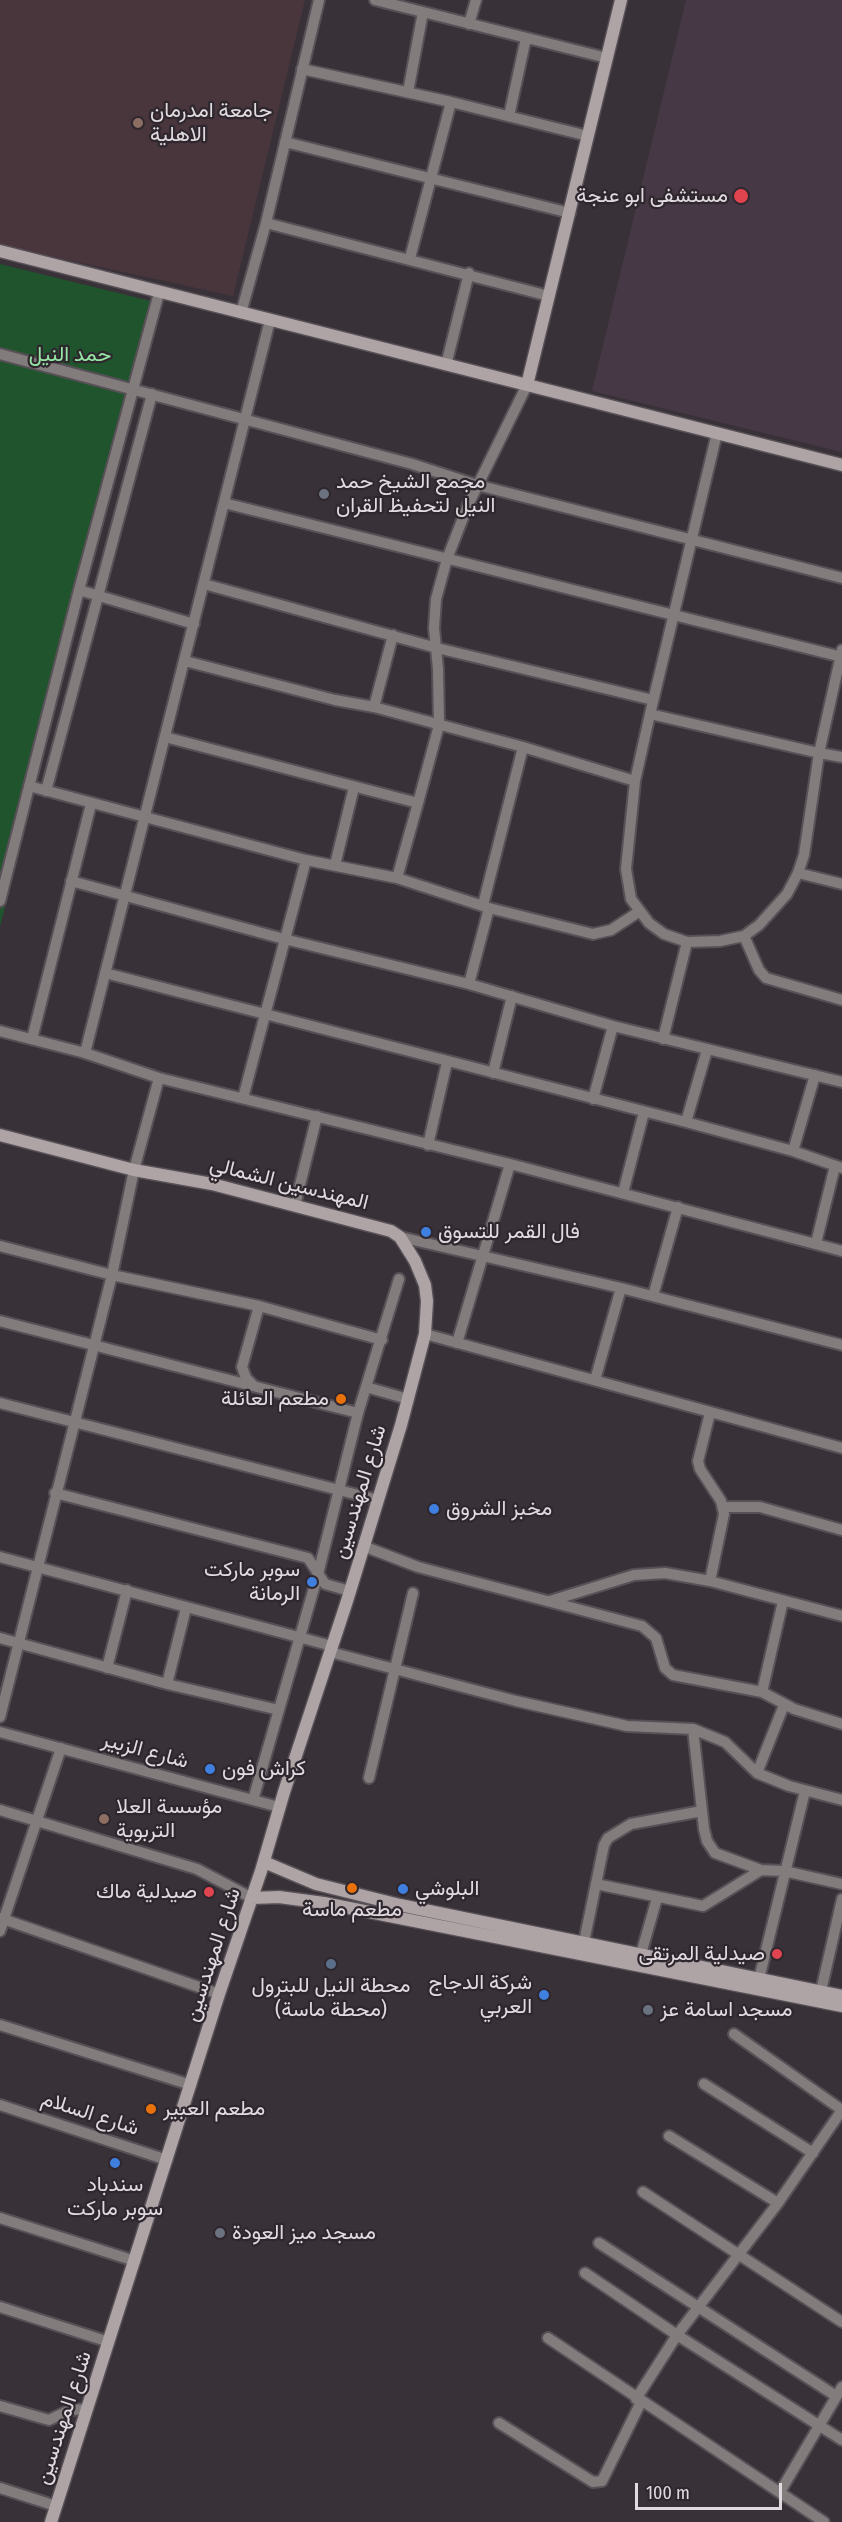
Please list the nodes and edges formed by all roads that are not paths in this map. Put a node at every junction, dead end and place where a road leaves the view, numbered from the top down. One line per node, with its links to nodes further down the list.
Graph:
1 (319, 0): 9 (street)
2 (375, 0): 5 (street)
3 (476, 0): 6 (street)
4 (621, 0): 8 (main road)
5 (423, 12): 6 (street); 10 (street)
6 (469, 24): 7 (street)
7 (526, 38): 8 (street); 12 (street)
8 (607, 58): 13 (main road)
9 (302, 69): 10 (street); 14 (street)
10 (408, 92): 11 (street)
11 (451, 102): 12 (street); 15 (street)
12 (509, 116): 13 (street)
13 (588, 136): 16 (main road)
14 (285, 142): 15 (street); 17 (street)
15 (430, 179): 16 (street); 19 (street)
16 (570, 213): 22 (main road)
17 (266, 223): 19 (street); 23 (street)
18 (0, 251): 21 (main road)
19 (410, 258): 20 (street)
20 (469, 273): 22 (street); 26 (street)
21 (159, 293): 23 (main road); 28 (street)
22 (549, 296): 27 (main road)
23 (241, 313): 24 (main road)
24 (270, 320): 26 (main road); 30 (street)
25 (0, 354): 28 (street)
26 (446, 364): 27 (main road)
27 (527, 385): 31 (main road); 33 (street)
28 (133, 389): 29 (street); 39 (street)
29 (152, 394): 30 (street); 40 (street)
30 (245, 419): 33 (street); 34 (street)
31 (717, 433): 32 (main road); 35 (street)
32 (842, 465)
33 (477, 485): 35 (street); 36 (street)
34 (224, 503): 36 (street); 38 (street)
35 (693, 538): 37 (street); 41 (street)
36 (447, 559): 41 (street); 44 (street)
37 (842, 578)
38 (204, 584): 42 (street); 43 (street)
39 (79, 590): 40 (street); 56 (street)
40 (97, 595): 42 (street); 58 (street)
41 (674, 616): 45 (street); 47 (street)
42 (194, 624): 46 (street)
43 (393, 635): 44 (street); 48 (street)
44 (437, 648): 47 (street); 50 (street)
45 (841, 654): 53 (street)
46 (185, 661): 48 (street); 51 (street)
47 (653, 700): 49 (street)
48 (374, 707): 50 (street)
49 (650, 714): 53 (street); 55 (street)
50 (439, 725): 52 (street); 59 (street)
51 (165, 737): 57 (street); 61 (street)
52 (523, 747): 55 (street); 70 (street)
53 (819, 753): 54 (street); 64 (street)
54 (842, 757)
55 (635, 781): 71 (street)
56 (29, 786): 58 (street); 69 (street)
57 (354, 787): 59 (street); 63 (street)
58 (46, 791): 60 (street)
59 (418, 803): 65 (street)
60 (91, 804): 61 (street); 66 (street)
61 (146, 818): 62 (street); 68 (street)
62 (306, 860): 63 (street); 73 (street)
63 (335, 866): 65 (street)
64 (798, 873): 67 (street); 72 (street)
65 (397, 878): 70 (street)
66 (71, 881): 68 (street); 82 (street)
67 (842, 884)
68 (125, 896): 73 (street); 75 (street)
69 (0, 901)
70 (486, 907): 71 (street); 76 (street)
71 (640, 911): 74 (street)
72 (744, 936): 74 (street); 78 (street)
73 (284, 939): 76 (street); 79 (street)
74 (687, 942): 83 (street)
75 (105, 974): 79 (street); 85 (street)
76 (469, 984): 77 (street)
77 (512, 996): 80 (street); 87 (street)
78 (842, 1000)
79 (265, 1015): 86 (street); 91 (street)
80 (613, 1026): 83 (street); 92 (street)
81 (0, 1031): 82 (street)
82 (32, 1039): 85 (street)
83 (663, 1039): 84 (street)
84 (707, 1050): 88 (street); 95 (street)
85 (85, 1053): 89 (street)
86 (447, 1062): 87 (street); 97 (street)
87 (493, 1073): 92 (street)
88 (815, 1075): 90 (street); 98 (street)
89 (159, 1078): 91 (street); 101 (street)
90 (842, 1082)
91 (243, 1098): 94 (street)
92 (593, 1099): 93 (street)
93 (644, 1112): 95 (street); 102 (street)
94 (317, 1116): 97 (street); 103 (street)
95 (686, 1122): 98 (street)
96 (0, 1135): 101 (main road, المهندسين الشمالي)
97 (428, 1145): 99 (street)
98 (792, 1151): 100 (street)
99 (510, 1164): 102 (street); 109 (street)
100 (839, 1167): 106 (street)
101 (134, 1170): 103 (main road, المهندسين الشمالي); 110 (street)
102 (623, 1193): 104 (street)
103 (295, 1205): 105 (main road, المهندسين الشمالي)
104 (678, 1207): 106 (street); 113 (street)
105 (400, 1237): 109 (street); 116 (main road)
106 (816, 1243): 108 (street)
107 (0, 1246): 110 (street)
108 (842, 1251)
109 (483, 1258): 112 (street); 118 (street)
110 (112, 1275): 114 (street); 119 (street)
111 (399, 1279): 117 (street)
112 (621, 1287): 113 (street); 121 (street)
113 (653, 1296): 120 (street)
114 (259, 1306): 117 (street); 122 (street)
115 (0, 1321): 119 (street)
116 (424, 1335): 118 (street); 124 (main road)
117 (382, 1340): 123 (street)
118 (457, 1343): 121 (street)
119 (94, 1345): 122 (street); 128 (street)
120 (842, 1345)
121 (595, 1380): 127 (street)
122 (254, 1387): 126 (street)
123 (366, 1387): 124 (street); 126 (street)
124 (408, 1399): 132 (main road, شارع المهندسين)
125 (0, 1402): 128 (street)
126 (358, 1413): 130 (street)
127 (710, 1413): 129 (street); 133 (street)
128 (74, 1421): 130 (street); 131 (street)
129 (842, 1448)
130 (338, 1490): 132 (street); 138 (street)
131 (56, 1493): 137 (street); 138 (street)
132 (378, 1500): 135 (main road, شارع المهندسين)
133 (724, 1507): 134 (street); 139 (street)
134 (842, 1530)
135 (363, 1546): 141 (main road, شارع المهندسين); 144 (street)
136 (0, 1557): 137 (street)
137 (37, 1566): 140 (street); 149 (street)
138 (318, 1574): 141 (street); 148 (street)
139 (710, 1581): 143 (street); 144 (street)
140 (127, 1590): 145 (street); 151 (street)
141 (350, 1591): 150 (main road, شارع المهندسين)
142 (413, 1593): 152 (street)
143 (783, 1601): 146 (street); 154 (street)
144 (550, 1602): 154 (street)
145 (186, 1608): 148 (street); 153 (street)
146 (842, 1616)
147 (0, 1638): 149 (street)
148 (298, 1638): 150 (street); 156 (street)
149 (20, 1643): 151 (street); 157 (street)
150 (331, 1649): 152 (street); 167 (main road, شارع المهندسين)
151 (108, 1668): 153 (street)
152 (395, 1671): 159 (street); 163 (street)
153 (168, 1684): 156 (street)
154 (762, 1692): 155 (street)
155 (784, 1705): 158 (street); 162 (street)
156 (279, 1710): 165 (street)
157 (0, 1717)
158 (842, 1724)
159 (693, 1729): 162 (street); 169 (street)
160 (0, 1732): 161 (street, شارع الزبير)
161 (61, 1748): 165 (street, شارع الزبير); 170 (street)
162 (757, 1773): 164 (street)
163 (369, 1778)
164 (805, 1791): 166 (street); 173 (street)
165 (253, 1800): 167 (street, شارع الزبير)
166 (842, 1800)
167 (279, 1807): 171 (main road, شارع المهندسين)
168 (0, 1809): 170 (street)
169 (702, 1811): 172 (street); 174 (street)
170 (36, 1821): 176 (street); 179 (street)
171 (264, 1862): 176 (main road, شارع المهندسين); 180 (main road)
172 (760, 1870): 173 (street); 177 (street)
173 (784, 1871): 175 (street); 185 (street)
174 (596, 1884): 177 (street); 182 (street)
175 (842, 1884)
176 (252, 1898): 180 (main road); 187 (main road, شارع المهندسين)
177 (657, 1898): 183 (street)
178 (842, 1899): 186 (street)
179 (2, 1919): 181 (street); 187 (street)
180 (461, 1924): 182 (main road); 184 (main road)
181 (0, 1931)
182 (584, 1942): 184 (main road)
183 (641, 1954): 184 (main road); 185 (main road)
184 (617, 1955): 189 (main road)
185 (759, 1979): 186 (main road)
186 (821, 1991): 188 (main road)
187 (219, 1994): 193 (main road, شارع المهندسين)
188 (842, 1996)
189 (842, 2006)
190 (0, 2025): 193 (street)
191 (734, 2034): 195 (street)
192 (705, 2084): 197 (street)
193 (191, 2085): 198 (main road, شارع المهندسين)
194 (0, 2105): 198 (street, شارع السلام)
195 (842, 2110): 197 (street)
196 (669, 2136): 200 (street)
197 (813, 2153): 200 (street)
198 (167, 2160): 204 (main road, شارع المهندسين)
199 (643, 2192): 203 (street)
200 (778, 2203): 203 (street)
201 (0, 2218): 204 (street)
202 (599, 2243): 207 (street)
203 (740, 2253): 207 (street); 208 (street)
204 (135, 2261): 211 (main road, شارع المهندسين)
205 (585, 2273): 209 (street)
206 (0, 2307): 211 (street)
207 (699, 2307): 209 (street); 212 (street)
208 (842, 2322)
209 (677, 2336): 213 (street); 217 (street)
210 (548, 2338): 213 (street)
211 (109, 2342): 215 (main road, شارع المهندسين)
212 (839, 2392): 217 (street)
213 (638, 2400): 216 (street); 220 (street)
214 (0, 2406): 215 (street)
215 (87, 2409): 221 (main road, شارع المهندسين)
216 (499, 2424)
217 (819, 2424): 218 (street); 220 (street)
218 (842, 2440)
219 (0, 2488): 221 (street)
220 (780, 2492): 223 (street)
221 (56, 2506): 222 (main road, شارع المهندسين)
222 (51, 2522)
223 (824, 2522)

